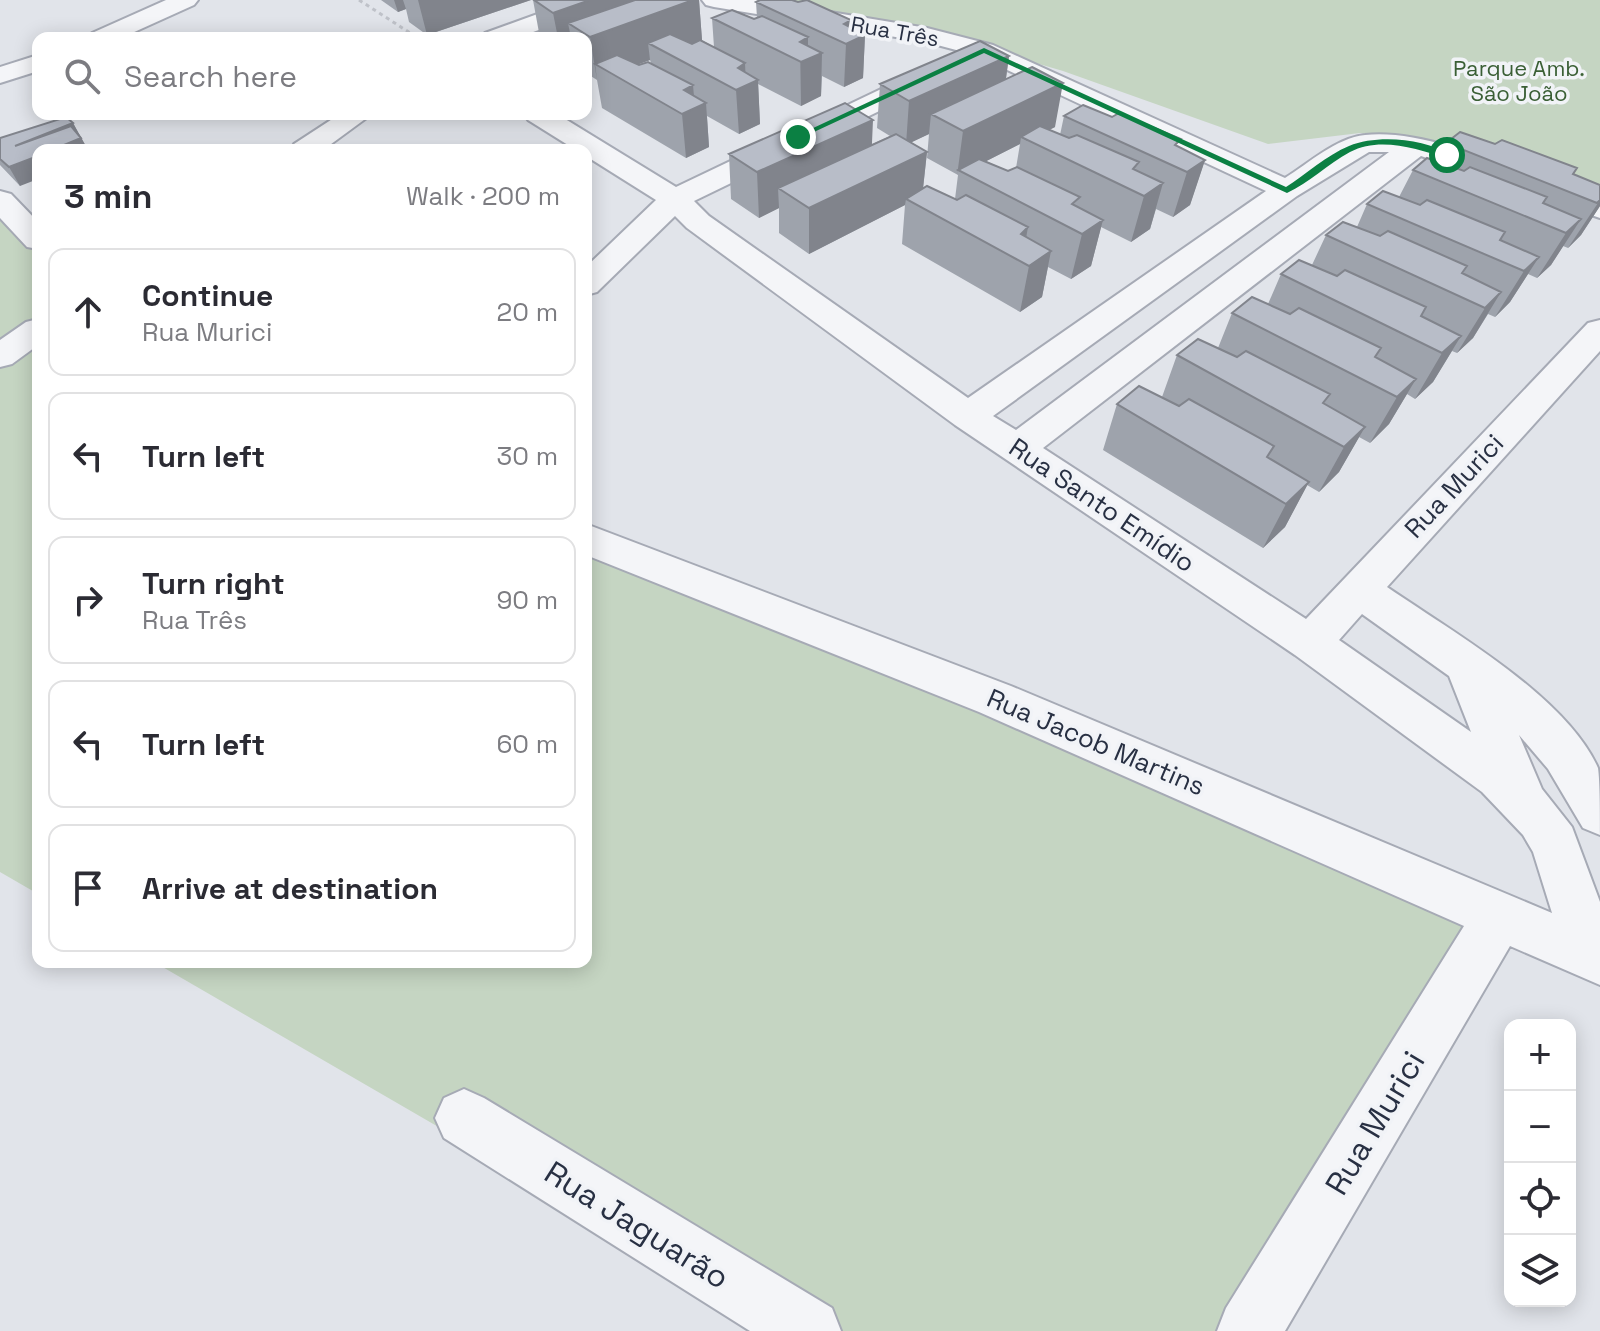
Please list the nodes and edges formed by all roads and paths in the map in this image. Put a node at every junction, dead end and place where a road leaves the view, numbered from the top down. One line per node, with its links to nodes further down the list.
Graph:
1 (186, 0): 5 (street)
2 (359, 0): 6 (path)
3 (598, 0): 7 (street)
4 (714, 0): 8 (street, Rua Três)
5 (114, 32)
6 (409, 32)
7 (510, 32)
8 (984, 50): 17 (street, Rua Três); 18 (street)
9 (32, 65): 10 (street)
10 (0, 75)
11 (349, 120): 13 (street)
12 (548, 120): 14 (street, Rua Santo Emídio)
13 (313, 144)
14 (586, 144)
15 (1417, 145): 17 (street); 20 (street); 27 (street)
16 (592, 148): 18 (street, Rua Santo Emídio)
17 (1287, 190): 26 (street)
18 (675, 199): 22 (street); 26 (street, Rua Santo Emídio)
19 (0, 200): 21 (street)
20 (1600, 209)
21 (32, 234)
22 (592, 279)
23 (1600, 330): 29 (street, Rua Murici)
24 (32, 333): 25 (street)
25 (0, 356)
26 (968, 416): 27 (street, Rua Santo Emídio)
27 (1017, 449): 30 (street, Rua Santo Emídio)
28 (592, 541): 34 (street, Rua Jacob Martins)
29 (1358, 589): 30 (street, Rua Murici); 31 (street)
30 (1310, 643): 32 (street, Rua Santo Emídio)
31 (1465, 663): 32 (street); 33 (street)
32 (1523, 802): 35 (street, Rua Santo Emídio)
33 (1600, 813)
34 (1500, 915): 35 (street, Rua Jacob Martins); 38 (street, Rua Murici)
35 (1596, 958)
36 (464, 1118): 37 (street, Rua Jaguarão)
37 (809, 1331)
38 (1249, 1331)

